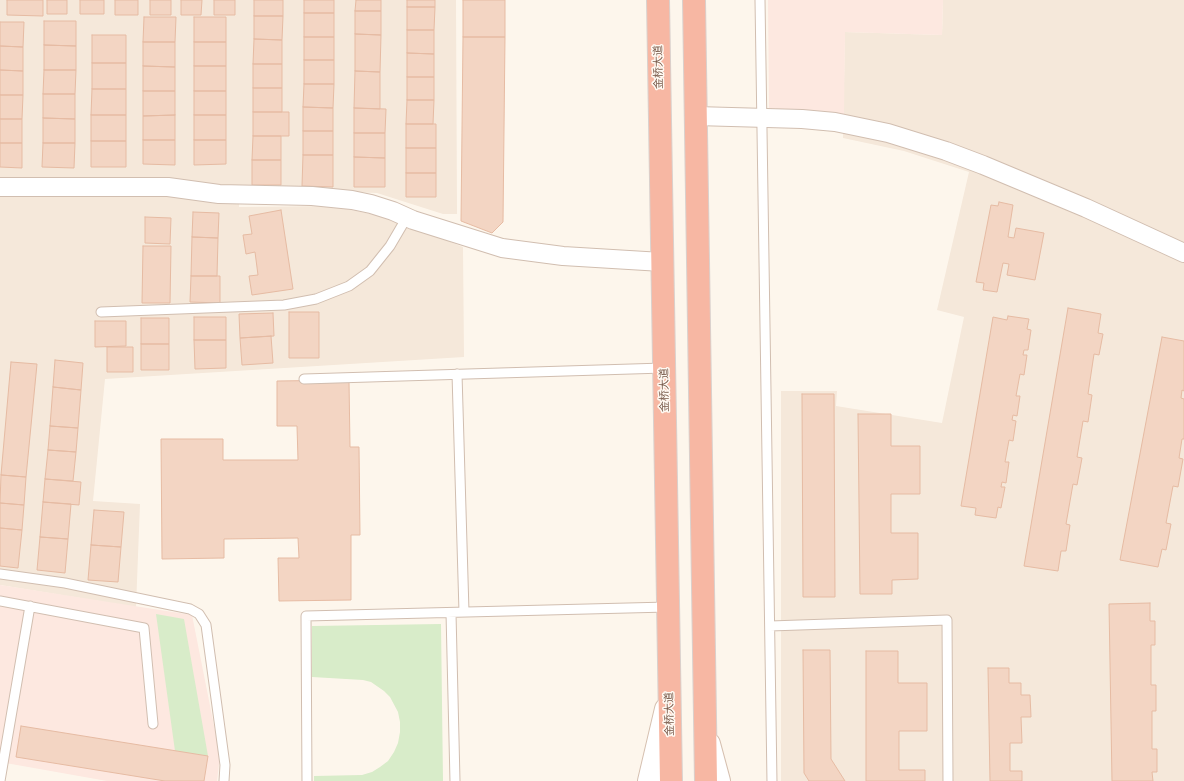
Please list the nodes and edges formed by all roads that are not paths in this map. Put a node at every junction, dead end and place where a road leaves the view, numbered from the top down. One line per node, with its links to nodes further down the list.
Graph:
1 (658, 0): 9 (highway, 金桥大道)
2 (694, 0): 4 (highway)
3 (760, 0): 5 (lane)
4 (696, 116): 5 (street); 23 (highway)
5 (762, 118): 8 (street); 20 (lane)
6 (0, 187): 7 (street)
7 (406, 217): 9 (street); 10 (lane)
8 (1184, 252)
9 (662, 262): 11 (highway, 金桥大道)
10 (100, 312)
11 (664, 368): 12 (lane); 17 (highway, 金桥大道)
12 (457, 374): 13 (lane); 18 (lane)
13 (304, 379)
14 (0, 574): 25 (lane)
15 (0, 601): 16 (lane)
16 (30, 606): 22 (lane); 24 (lane)
17 (668, 607): 18 (lane); 21 (highway, 金桥大道)
18 (464, 612): 19 (lane)
19 (451, 613): 26 (lane); 27 (lane)
20 (770, 626): 32 (lane); 33 (lane)
21 (669, 694): 28 (main road); 29 (highway, 金桥大道)
22 (153, 724)
23 (706, 730): 30 (highway); 31 (main road)
24 (0, 781)
25 (224, 781)
26 (307, 781)
27 (455, 781)
28 (649, 781)
29 (671, 781)
30 (706, 781)
31 (719, 781)
32 (772, 781)
33 (948, 781)

